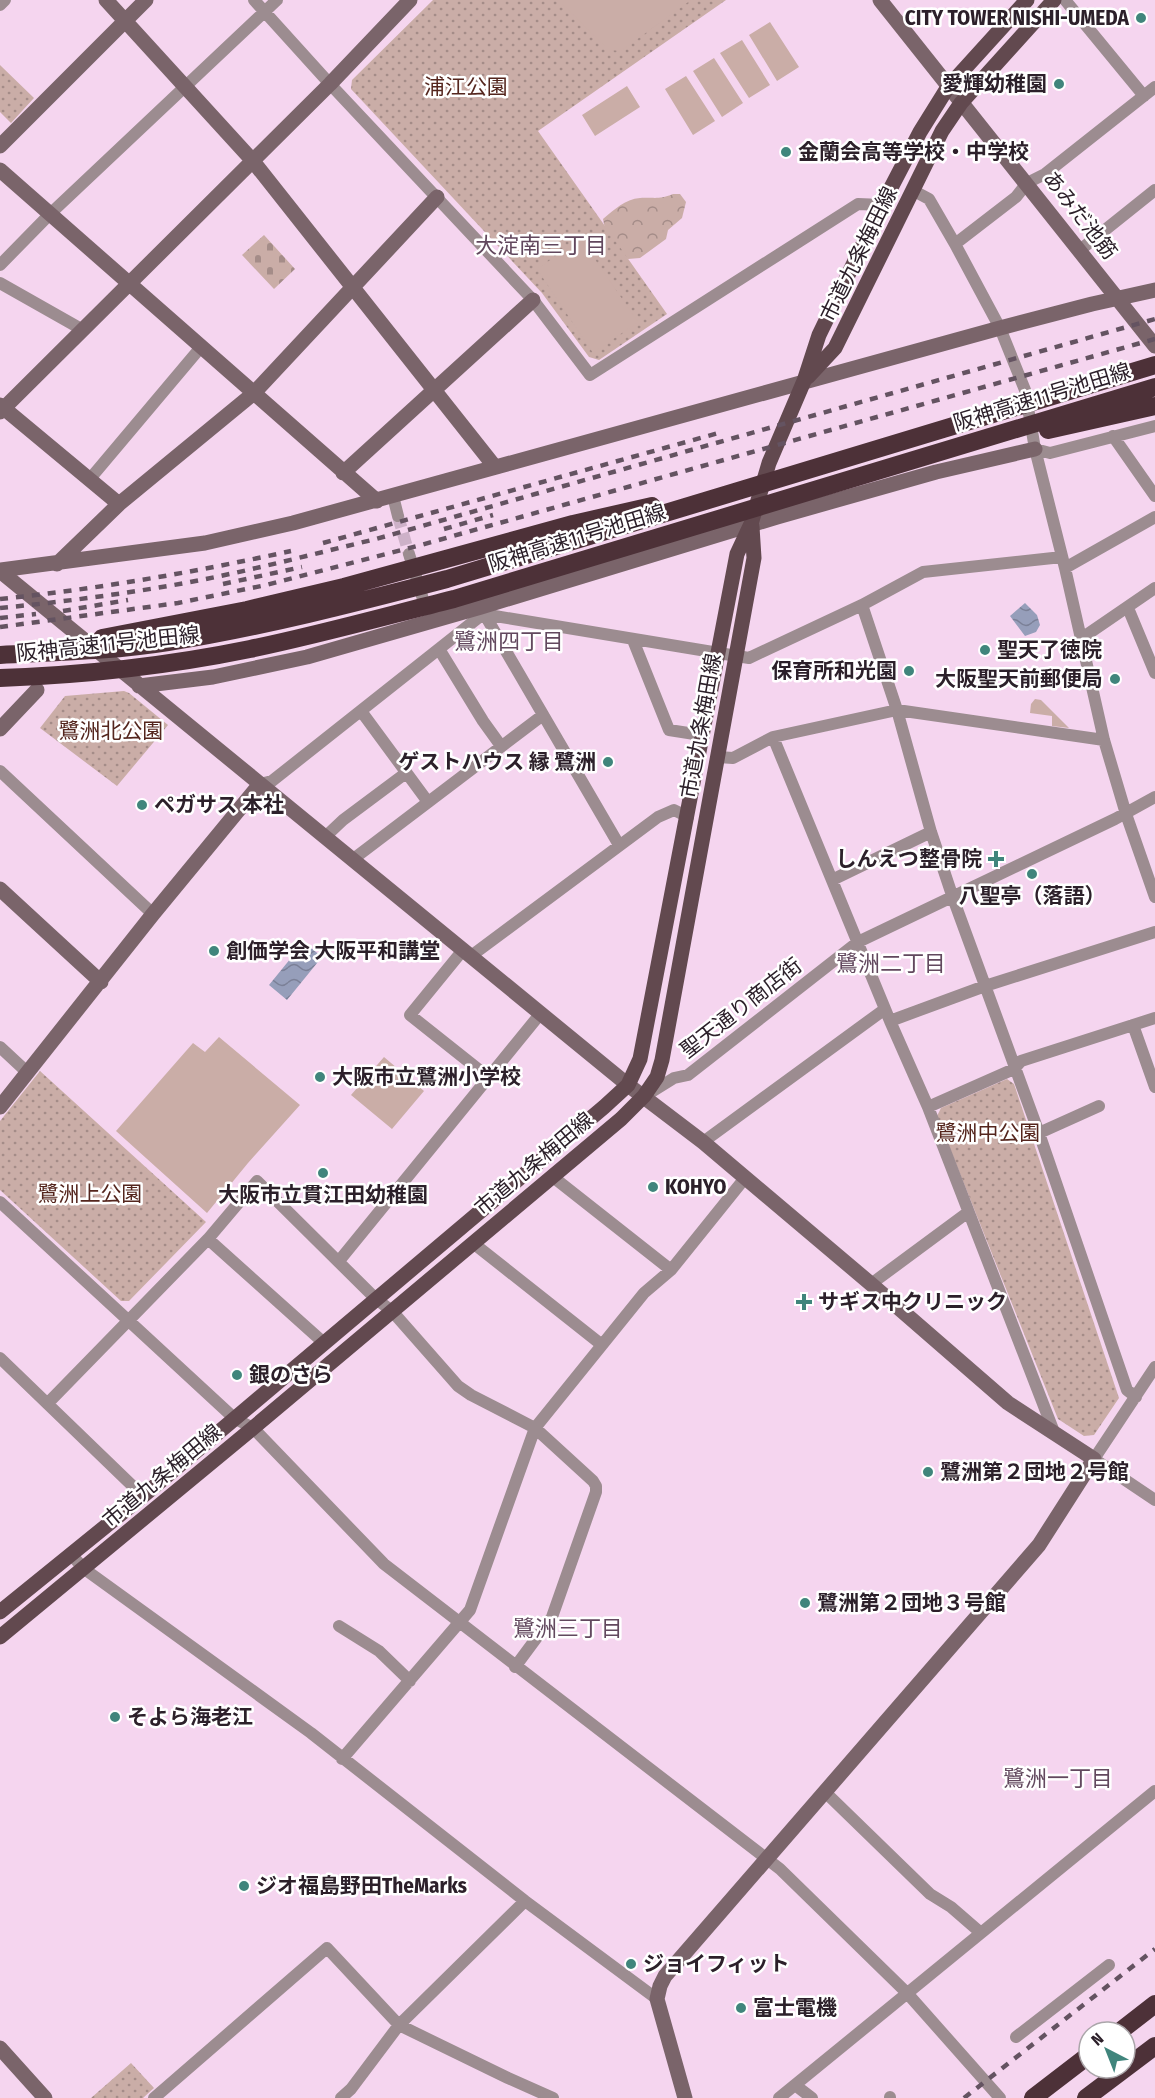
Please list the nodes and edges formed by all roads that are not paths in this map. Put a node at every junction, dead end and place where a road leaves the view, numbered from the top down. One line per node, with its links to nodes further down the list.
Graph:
1 (5, 0): 11 (street)
2 (106, 0): 13 (street)
3 (146, 0): 13 (street)
4 (254, 0): 12 (street)
5 (277, 0): 12 (street)
6 (410, 0): 14 (street)
7 (880, 0): 16 (street, あみだ池筋)
8 (1027, 0): 16 (main road, 市道九条梅田線)
9 (1054, 0): 19 (main road, 市道九条梅田線)
10 (1065, 0): 18 (street)
11 (0, 5)
12 (265, 12): 14 (street); 15 (street)
13 (125, 20): 15 (street); 20 (street)
14 (330, 84): 21 (street); 26 (street)
15 (186, 87): 21 (street); 28 (street)
16 (948, 87): 19 (street, あみだ池筋); 27 (main road, 市道九条梅田線)
17 (1155, 87): 18 (street)
18 (1144, 96): 23 (street)
19 (961, 103): 23 (street, あみだ池筋); 25 (main road, 市道九条梅田線)
20 (0, 146)
21 (252, 160): 33 (street); 34 (street)
22 (0, 170): 28 (street)
23 (1027, 183): 29 (street); 30 (street, あみだ池筋)
24 (1155, 190): 30 (street)
25 (914, 191): 29 (street); 43 (main road, 市道九条梅田線)
26 (437, 197): 34 (street); 37 (street)
27 (882, 205): 37 (street); 43 (main road, 市道九条梅田線)
28 (50, 214): 31 (street); 33 (street)
29 (955, 244): 38 (street)
30 (1080, 250): 36 (street, あみだ池筋)
31 (0, 265)
32 (0, 283): 39 (street)
33 (129, 285): 39 (street); 41 (street)
34 (353, 287): 45 (street); 46 (street)
35 (1155, 290): 36 (street)
36 (1117, 298): 38 (street); 40 (street, あみだ池筋)
37 (533, 300): 45 (street)
38 (1000, 328): 43 (street); 52 (street)
39 (83, 330): 48 (street)
40 (1155, 345)
41 (201, 347): 46 (street); 55 (street)
42 (1155, 365): 80 (highway, 阪神高速11号池田線)
43 (804, 381): 53 (street); 56 (main road, 市道九条梅田線)
44 (1155, 387): 51 (highway, 阪神高速11号池田線)
45 (434, 390): 53 (street); 54 (street)
46 (254, 393): 54 (street); 60 (street)
47 (1155, 406): 51 (highway)
48 (1, 409): 55 (street)
49 (1155, 426): 50 (street)
50 (1113, 436): 52 (street); 58 (street)
51 (958, 447): 83 (highway, 阪神高速11号池田線)
52 (1035, 449): 64 (street); 67 (street)
53 (495, 467): 57 (street)
54 (344, 473): 59 (street)
55 (88, 480): 60 (street)
56 (763, 482): 63 (highway); 64 (main road, 市道九条梅田線)
57 (393, 496): 59 (street); 61 (street)
58 (1155, 496)
59 (377, 501): 68 (street)
60 (119, 504): 68 (street)
61 (398, 516)
62 (1155, 518): 67 (street)
63 (573, 524): 65 (highway); 80 (highway)
64 (752, 524): 65 (street); 79 (main road, 市道九条梅田線); 81 (main road, 市道九条梅田線)
65 (665, 552): 73 (street)
66 (410, 554): 74 (street)
67 (1064, 563): 71 (street); 76 (street)
68 (57, 564): 69 (street)
69 (0, 570): 75 (street)
70 (1155, 588): 72 (street)
71 (862, 605): 81 (street); 86 (street)
72 (1128, 608): 76 (street); 82 (street)
73 (482, 610): 74 (street); 77 (street); 78 (street); 88 (street)
74 (430, 622): 84 (street)
75 (81, 638): 84 (street); 85 (street)
76 (1082, 638): 92 (street)
77 (633, 639): 79 (street); 90 (street)
78 (439, 649): 87 (street); 93 (street)
79 (718, 653): 81 (street); 90 (main road, 市道九条梅田線)
80 (5, 655)
81 (735, 656): 94 (main road, 市道九条梅田線)
82 (1155, 673)
83 (0, 678)
84 (139, 686): 97 (street)
85 (37, 690): 89 (street)
86 (897, 710): 91 (street); 92 (street); 102 (street)
87 (361, 711): 96 (street); 97 (street)
88 (543, 715): 93 (street); 104 (street)
89 (0, 729)
90 (701, 735): 101 (main road, 市道九条梅田線)
91 (773, 737): 94 (street); 106 (street)
92 (1104, 740): 100 (street)
93 (501, 746): 99 (street)
94 (718, 757): 127 (main road, 市道九条梅田線)
95 (0, 771): 110 (street)
96 (406, 773): 99 (street); 103 (street)
97 (260, 784): 103 (street); 110 (street)
98 (1155, 797): 100 (street, 聖天通り商店街)
99 (428, 802): 105 (street)
100 (1126, 814): 108 (street); 109 (street, 聖天通り商店街)
101 (688, 817): 104 (street); 125 (main road, 市道九条梅田線)
102 (931, 832): 106 (street); 109 (street)
103 (325, 837): 105 (street)
104 (619, 845): 113 (street)
105 (352, 860): 113 (street)
106 (832, 880): 112 (street)
107 (0, 889): 114 (street)
108 (1155, 897)
109 (953, 898): 112 (street, 聖天通り商店街); 115 (street)
110 (153, 914): 114 (street)
111 (1155, 932): 115 (street)
112 (858, 942): 116 (street); 127 (street, 聖天通り商店街)
113 (467, 953): 117 (street); 124 (street)
114 (101, 982): 123 (street)
115 (985, 986): 119 (street); 122 (street)
116 (885, 1009): 119 (street); 132 (street)
117 (541, 1013): 124 (street); 125 (street)
118 (1155, 1018): 120 (street)
119 (890, 1022): 130 (street)
120 (1134, 1025): 122 (street); 126 (street)
121 (0, 1047): 123 (street)
122 (1014, 1069): 130 (street); 131 (street)
123 (28, 1073): 129 (street)
124 (488, 1077): 139 (street)
125 (628, 1085): 127 (street); 142 (main road, 市道九条梅田線)
126 (1155, 1087)
127 (644, 1096): 132 (street); 133 (main road, 市道九条梅田線)
128 (1099, 1106): 131 (street)
129 (0, 1107)
130 (928, 1107): 136 (street)
131 (1039, 1133): 149 (street)
132 (703, 1142): 134 (street)
133 (553, 1177): 138 (main road, 市道九条梅田線); 140 (street)
134 (745, 1178): 140 (street); 141 (street)
135 (0, 1202): 144 (street)
136 (968, 1213): 141 (street); 154 (street)
137 (208, 1239): 139 (street); 144 (street); 145 (street)
138 (473, 1243): 143 (main road, 市道九条梅田線); 146 (street)
139 (339, 1261): 142 (street)
140 (670, 1270): 146 (street)
141 (872, 1284): 154 (street)
142 (376, 1299): 143 (street); 145 (main road, 市道九条梅田線)
143 (392, 1311): 152 (main road, 市道九条梅田線); 153 (street)
144 (129, 1321): 150 (street); 151 (street)
145 (324, 1343): 151 (main road, 市道九条梅田線)
146 (602, 1345): 153 (street)
147 (0, 1358): 150 (street)
148 (1155, 1367): 149 (street)
149 (1136, 1397): 155 (street)
150 (48, 1403): 156 (street)
151 (234, 1418): 152 (street); 156 (main road, 市道九条梅田線)
152 (253, 1428): 159 (main road, 市道九条梅田線); 161 (street)
153 (535, 1428): 161 (street); 164 (street)
154 (1054, 1432): 155 (street)
155 (1094, 1459): 157 (street); 168 (street)
156 (143, 1496): 158 (main road, 市道九条梅田線)
157 (1155, 1500)
158 (71, 1554): 159 (street); 160 (main road, 市道九条梅田線)
159 (83, 1568): 163 (main road, 市道九条梅田線); 166 (street)
160 (0, 1612)
161 (459, 1623): 164 (street); 165 (street)
162 (339, 1626): 165 (street)
163 (0, 1637)
164 (515, 1666): 169 (street)
165 (410, 1681): 166 (street)
166 (342, 1759): 170 (street)
167 (1155, 1791): 171 (street)
168 (825, 1792): 169 (street); 171 (street)
169 (766, 1860): 173 (street); 174 (street)
170 (525, 1901): 174 (street); 177 (street)
171 (981, 1933): 173 (street)
172 (1109, 1965): 178 (street)
173 (907, 1993): 182 (street); 190 (street)
174 (657, 1998): 187 (street)
175 (1155, 2004): 176 (highway)
176 (1134, 2020)
177 (399, 2025): 184 (street); 185 (street); 186 (street)
178 (1016, 2037)
179 (1155, 2046): 192 (highway)
180 (0, 2048): 183 (street)
181 (1077, 2064): 191 (highway)
182 (795, 2085): 188 (street); 189 (street)
183 (40, 2096)
184 (154, 2098)
185 (341, 2098)
186 (553, 2098)
187 (685, 2098)
188 (779, 2098)
189 (812, 2098)
190 (1000, 2098)
191 (1034, 2098)
192 (1086, 2098)

